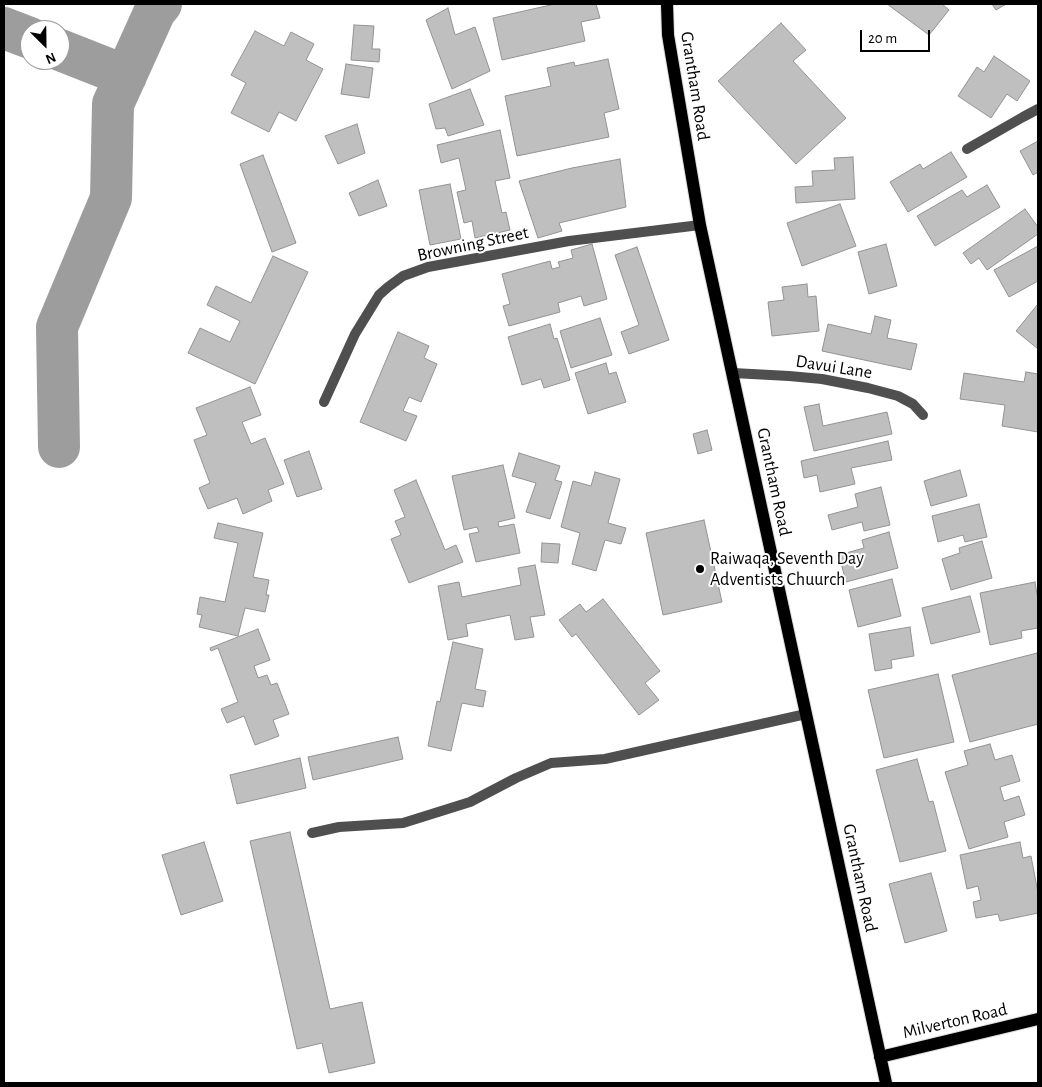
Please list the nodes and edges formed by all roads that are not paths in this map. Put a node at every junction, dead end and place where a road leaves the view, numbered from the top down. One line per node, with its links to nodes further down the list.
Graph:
1 (666, 4): 4 (main road, Grantham Road)
2 (1038, 109): 3 (street)
3 (967, 150)
4 (700, 225): 5 (main road, Grantham Road); 6 (street, Browning Street)
5 (733, 373): 7 (street, Davui Lane); 8 (main road, Grantham Road)
6 (324, 402)
7 (923, 415)
8 (806, 714): 9 (street); 11 (main road, Grantham Road)
9 (312, 833)
10 (1038, 1019): 11 (main road, Milverton Road)
11 (880, 1057): 12 (main road, Grantham Road)
12 (886, 1083)

